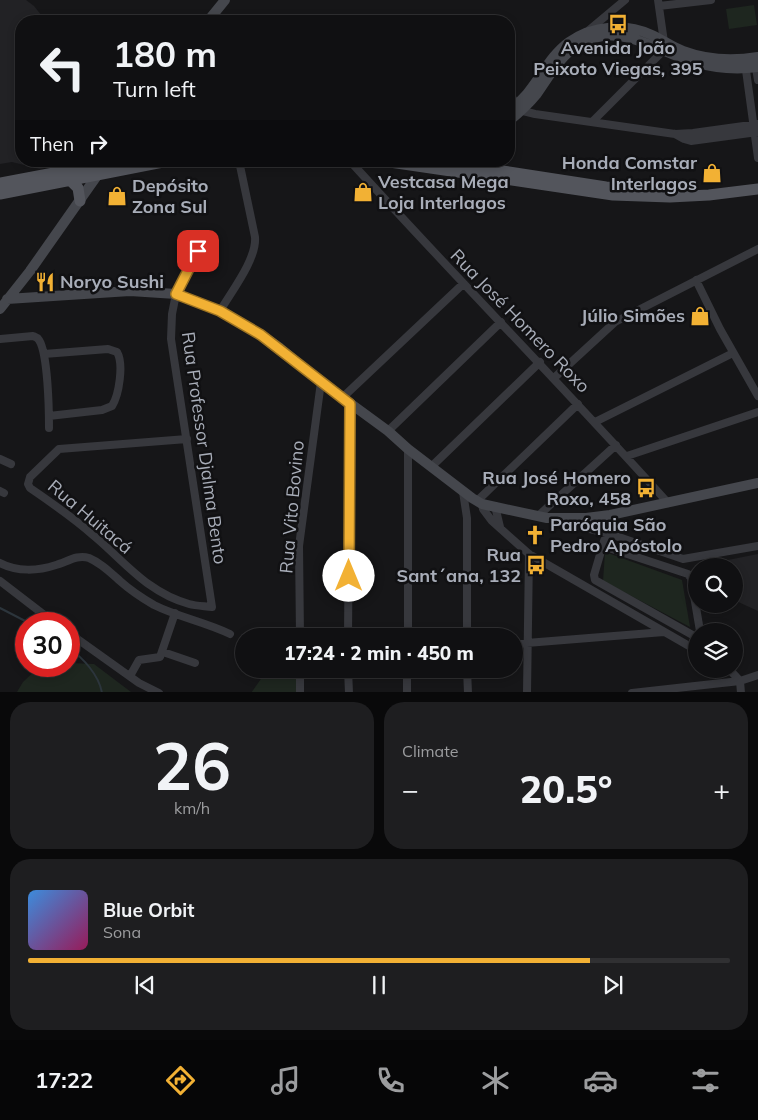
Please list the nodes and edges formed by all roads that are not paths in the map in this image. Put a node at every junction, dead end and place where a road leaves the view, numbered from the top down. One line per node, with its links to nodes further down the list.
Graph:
1 (225, 0): 5 (street)
2 (625, 0): 6 (street)
3 (711, 0): 4 (street)
4 (658, 3): 7 (street)
5 (212, 15)
6 (587, 32): 7 (street); 10 (street)
7 (664, 46): 8 (street); 10 (street); 11 (street)
8 (753, 63): 9 (street); 12 (street)
9 (758, 80)
10 (516, 109): 11 (street)
11 (592, 122): 12 (street)
12 (756, 128): 13 (street)
13 (758, 158)
14 (81, 167): 24 (main road)
15 (103, 167): 21 (street)
16 (138, 167): 21 (main road)
17 (240, 167): 35 (street)
18 (355, 167): 31 (street, Rua José Homero Roxo)
19 (437, 167): 25 (main road)
20 (478, 167): 23 (main road)
21 (97, 175): 22 (main road); 27 (street)
22 (70, 180): 26 (main road); 27 (main road)
23 (758, 181)
24 (0, 183)
25 (758, 189)
26 (0, 194)
27 (80, 201): 33 (street)
28 (758, 249): 30 (street)
29 (198, 251): 32 (street, Rua Professor Djalma Bento)
30 (696, 280): 38 (street); 41 (street)
31 (462, 284): 36 (street, Rua José Homero Roxo); 44 (street)
32 (176, 294): 33 (street); 35 (street); 51 (street, Rua Professor Djalma Bento)
33 (7, 300): 34 (street)
34 (0, 309)
35 (220, 311): 42 (street)
36 (501, 322): 40 (street, Rua José Homero Roxo); 50 (street)
37 (0, 339): 39 (street)
38 (733, 353): 43 (street); 48 (street)
39 (44, 354): 47 (street); 47 (street)
40 (540, 362): 41 (street, Rua José Homero Roxo); 57 (street)
41 (554, 378): 45 (street, Rua José Homero Roxo)
42 (321, 382): 44 (street); 77 (street, Rua Vito Bovino)
43 (758, 396)
44 (346, 401): 50 (street); 78 (street)
45 (578, 404): 48 (street, Rua José Homero Roxo); 60 (street)
46 (758, 412): 54 (street)
47 (49, 416): 49 (street)
48 (596, 422): 52 (street, Rua José Homero Roxo)
49 (49, 428)
50 (388, 431): 53 (street)
51 (187, 439): 73 (street, Rua Professor Djalma Bento); 73 (street, Rua Huitacá)
52 (616, 445): 54 (street, Rua José Homero Roxo); 63 (street)
53 (408, 450): 57 (street); 79 (street)
54 (628, 456): 61 (street, Rua José Homero Roxo)
55 (0, 459): 56 (street)
56 (11, 464)
57 (431, 467): 59 (street)
58 (758, 483): 61 (street)
59 (463, 492): 60 (street); 64 (street)
60 (477, 501): 62 (street); 64 (street); 66 (street)
61 (668, 502): 65 (street)
62 (494, 506): 63 (street); 66 (street)
63 (542, 517): 65 (street); 67 (street)
64 (467, 518): 80 (street)
65 (586, 518): 67 (street)
66 (501, 529): 70 (street)
67 (608, 533): 68 (street); 69 (street)
68 (603, 546): 76 (street); 82 (street)
69 (758, 546)
70 (529, 554): 81 (street); 86 (street)
71 (0, 563): 75 (street)
72 (0, 581): 74 (street)
73 (212, 607)
74 (40, 612)
75 (174, 613): 83 (street); 88 (street)
76 (699, 623)
77 (300, 628)
78 (348, 628)
79 (408, 628)
80 (467, 628)
81 (665, 632): 86 (street); 87 (street)
82 (688, 632)
83 (230, 634)
84 (80, 641): 91 (street)
85 (523, 644): 86 (street)
86 (527, 644): 103 (street)
87 (688, 645)
88 (162, 652): 89 (street); 91 (street)
89 (195, 664)
90 (758, 675): 97 (street)
91 (130, 676): 98 (street)
92 (300, 678): 99 (street)
93 (348, 678): 100 (street)
94 (408, 678): 101 (street)
95 (467, 678): 102 (street)
96 (737, 678): 97 (street)
97 (740, 681): 104 (street); 105 (street)
98 (159, 692)
99 (300, 692)
100 (348, 692)
101 (407, 692)
102 (468, 692)
103 (527, 692)
104 (632, 692)
105 (741, 692)

